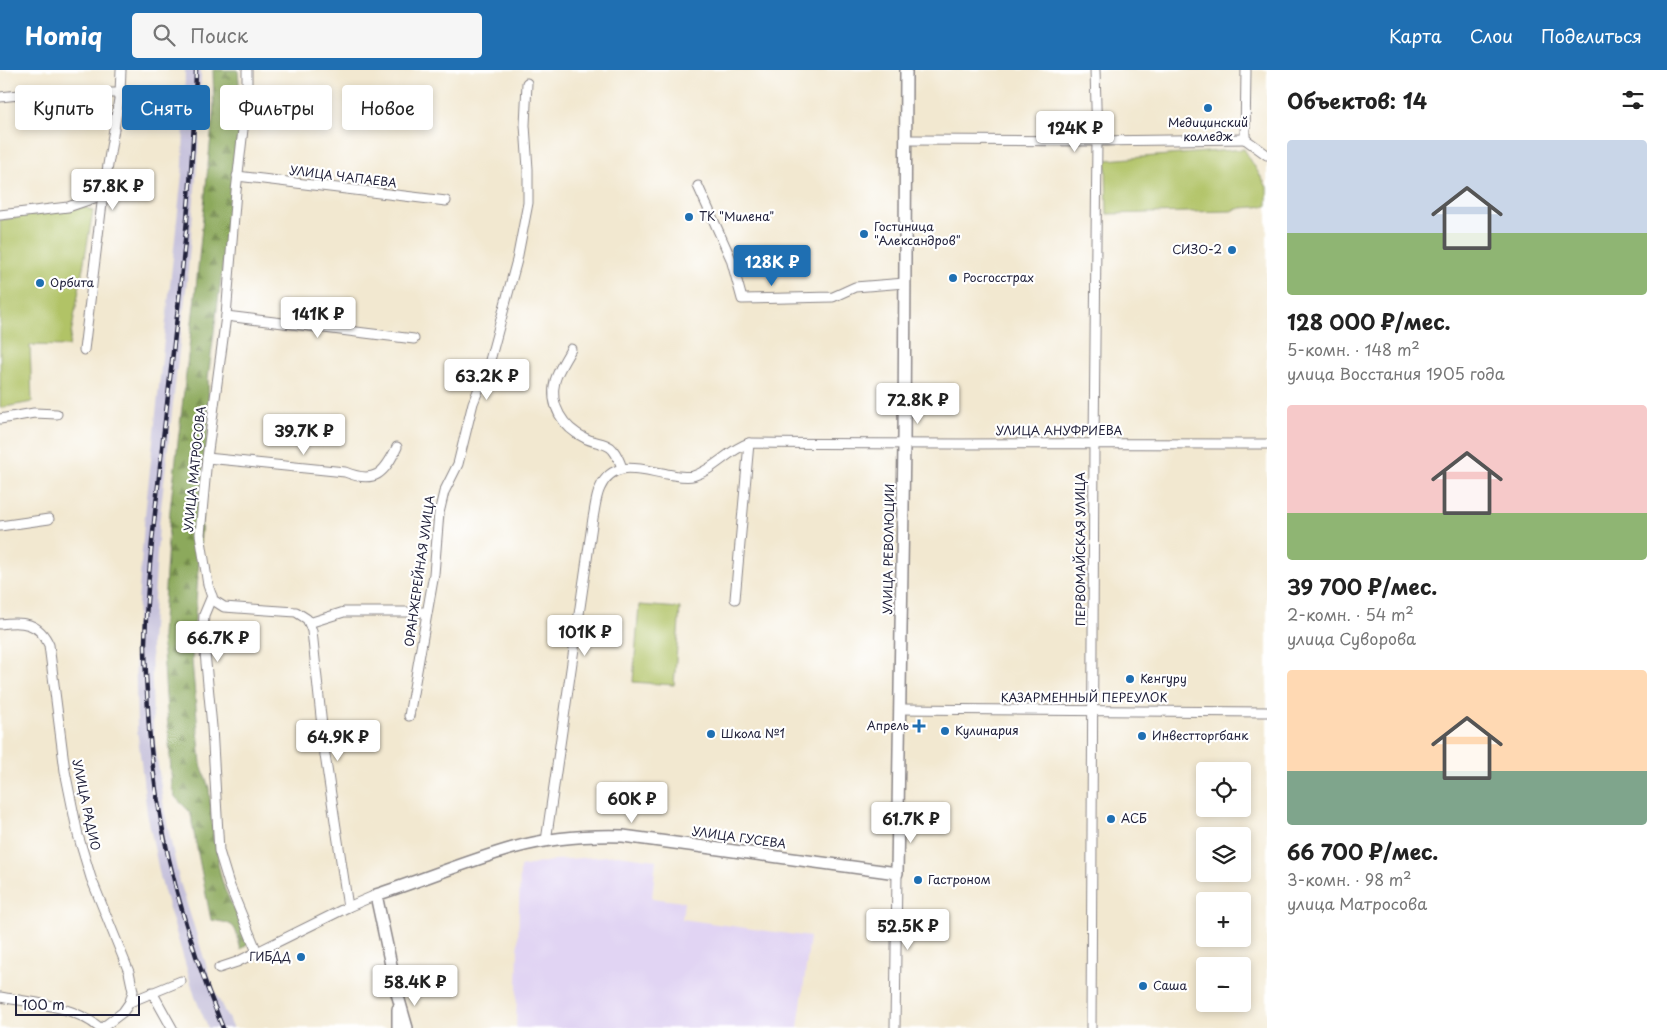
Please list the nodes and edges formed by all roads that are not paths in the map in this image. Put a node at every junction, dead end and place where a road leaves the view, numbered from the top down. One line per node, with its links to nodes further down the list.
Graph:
1 (121, 70): 7 (street)
2 (247, 70): 13 (street, УЛИЦА МАТРОСОВА)
3 (906, 70): 10 (main road, УЛИЦА РЕВОЛЮЦИИ)
4 (1095, 70): 11 (street, ПЕРВОМАЙСКАЯ УЛИЦА)
5 (1246, 70): 9 (street)
6 (528, 83): 36 (street, ОРАНЖЕРЕЙНАЯ УЛИЦА)
7 (120, 93): 8 (street); 15 (street)
8 (0, 97)
9 (1244, 139): 11 (street); 12 (street)
10 (906, 140): 11 (street); 18 (main road, УЛИЦА РЕВОЛЮЦИИ)
11 (1097, 141): 26 (street, ПЕРВОМАЙСКАЯ УЛИЦА)
12 (1267, 155)
13 (237, 176): 16 (street, УЛИЦА ЧАПАЕВА); 19 (street, УЛИЦА МАТРОСОВА)
14 (698, 186): 18 (street)
15 (103, 195): 17 (street); 22 (street)
16 (446, 201)
17 (0, 216)
18 (905, 282): 28 (main road, УЛИЦА РЕВОЛЮЦИИ)
19 (226, 316): 20 (street); 30 (street, УЛИЦА МАТРОСОВА)
20 (414, 339)
21 (571, 349): 31 (street)
22 (84, 350)
23 (57, 414): 24 (street)
24 (0, 419)
25 (749, 443): 28 (street, УЛИЦА АНУФРИЕВА); 31 (street, УЛИЦА АНУФРИЕВА); 35 (street)
26 (1094, 443): 27 (street, УЛИЦА АНУФРИЕВА); 28 (street, УЛИЦА АНУФРИЕВА); 40 (street, ПЕРВОМАЙСКАЯ УЛИЦА)
27 (1267, 444)
28 (904, 445): 39 (main road, УЛИЦА РЕВОЛЮЦИИ)
29 (397, 447): 30 (street)
30 (207, 458): 34 (street, УЛИЦА МАТРОСОВА)
31 (622, 468): 43 (street)
32 (49, 519): 33 (street)
33 (0, 526)
34 (212, 596): 38 (street); 47 (street)
35 (735, 599)
36 (427, 612): 38 (street); 42 (street, ОРАНЖЕРЕЙНАЯ УЛИЦА)
37 (0, 624): 53 (street, УЛИЦА РАДИО)
38 (309, 624): 46 (street)
39 (900, 709): 40 (street, КАЗАРМЕННЫЙ ПЕРЕУЛОК); 44 (main road, УЛИЦА РЕВОЛЮЦИИ)
40 (1094, 711): 41 (street, КАЗАРМЕННЫЙ ПЕРЕУЛОК); 59 (street, ПЕРВОМАЙСКАЯ УЛИЦА)
41 (1267, 712)
42 (409, 716)
43 (546, 841): 44 (main road, УЛИЦА ГУСЕВА); 45 (main road, УЛИЦА ГУСЕВА)
44 (897, 873): 58 (street, УЛИЦА РЕВОЛЮЦИИ)
45 (376, 895): 46 (street); 51 (main road)
46 (348, 907): 47 (street)
47 (257, 952): 48 (street)
48 (219, 968)
49 (181, 981): 50 (street)
50 (152, 992): 53 (street); 55 (street)
51 (397, 993): 56 (main road); 57 (main road)
52 (0, 997): 54 (street)
53 (130, 1002): 54 (street)
54 (101, 1028)
55 (172, 1028)
56 (398, 1028)
57 (407, 1028)
58 (895, 1028)
59 (1092, 1028)

